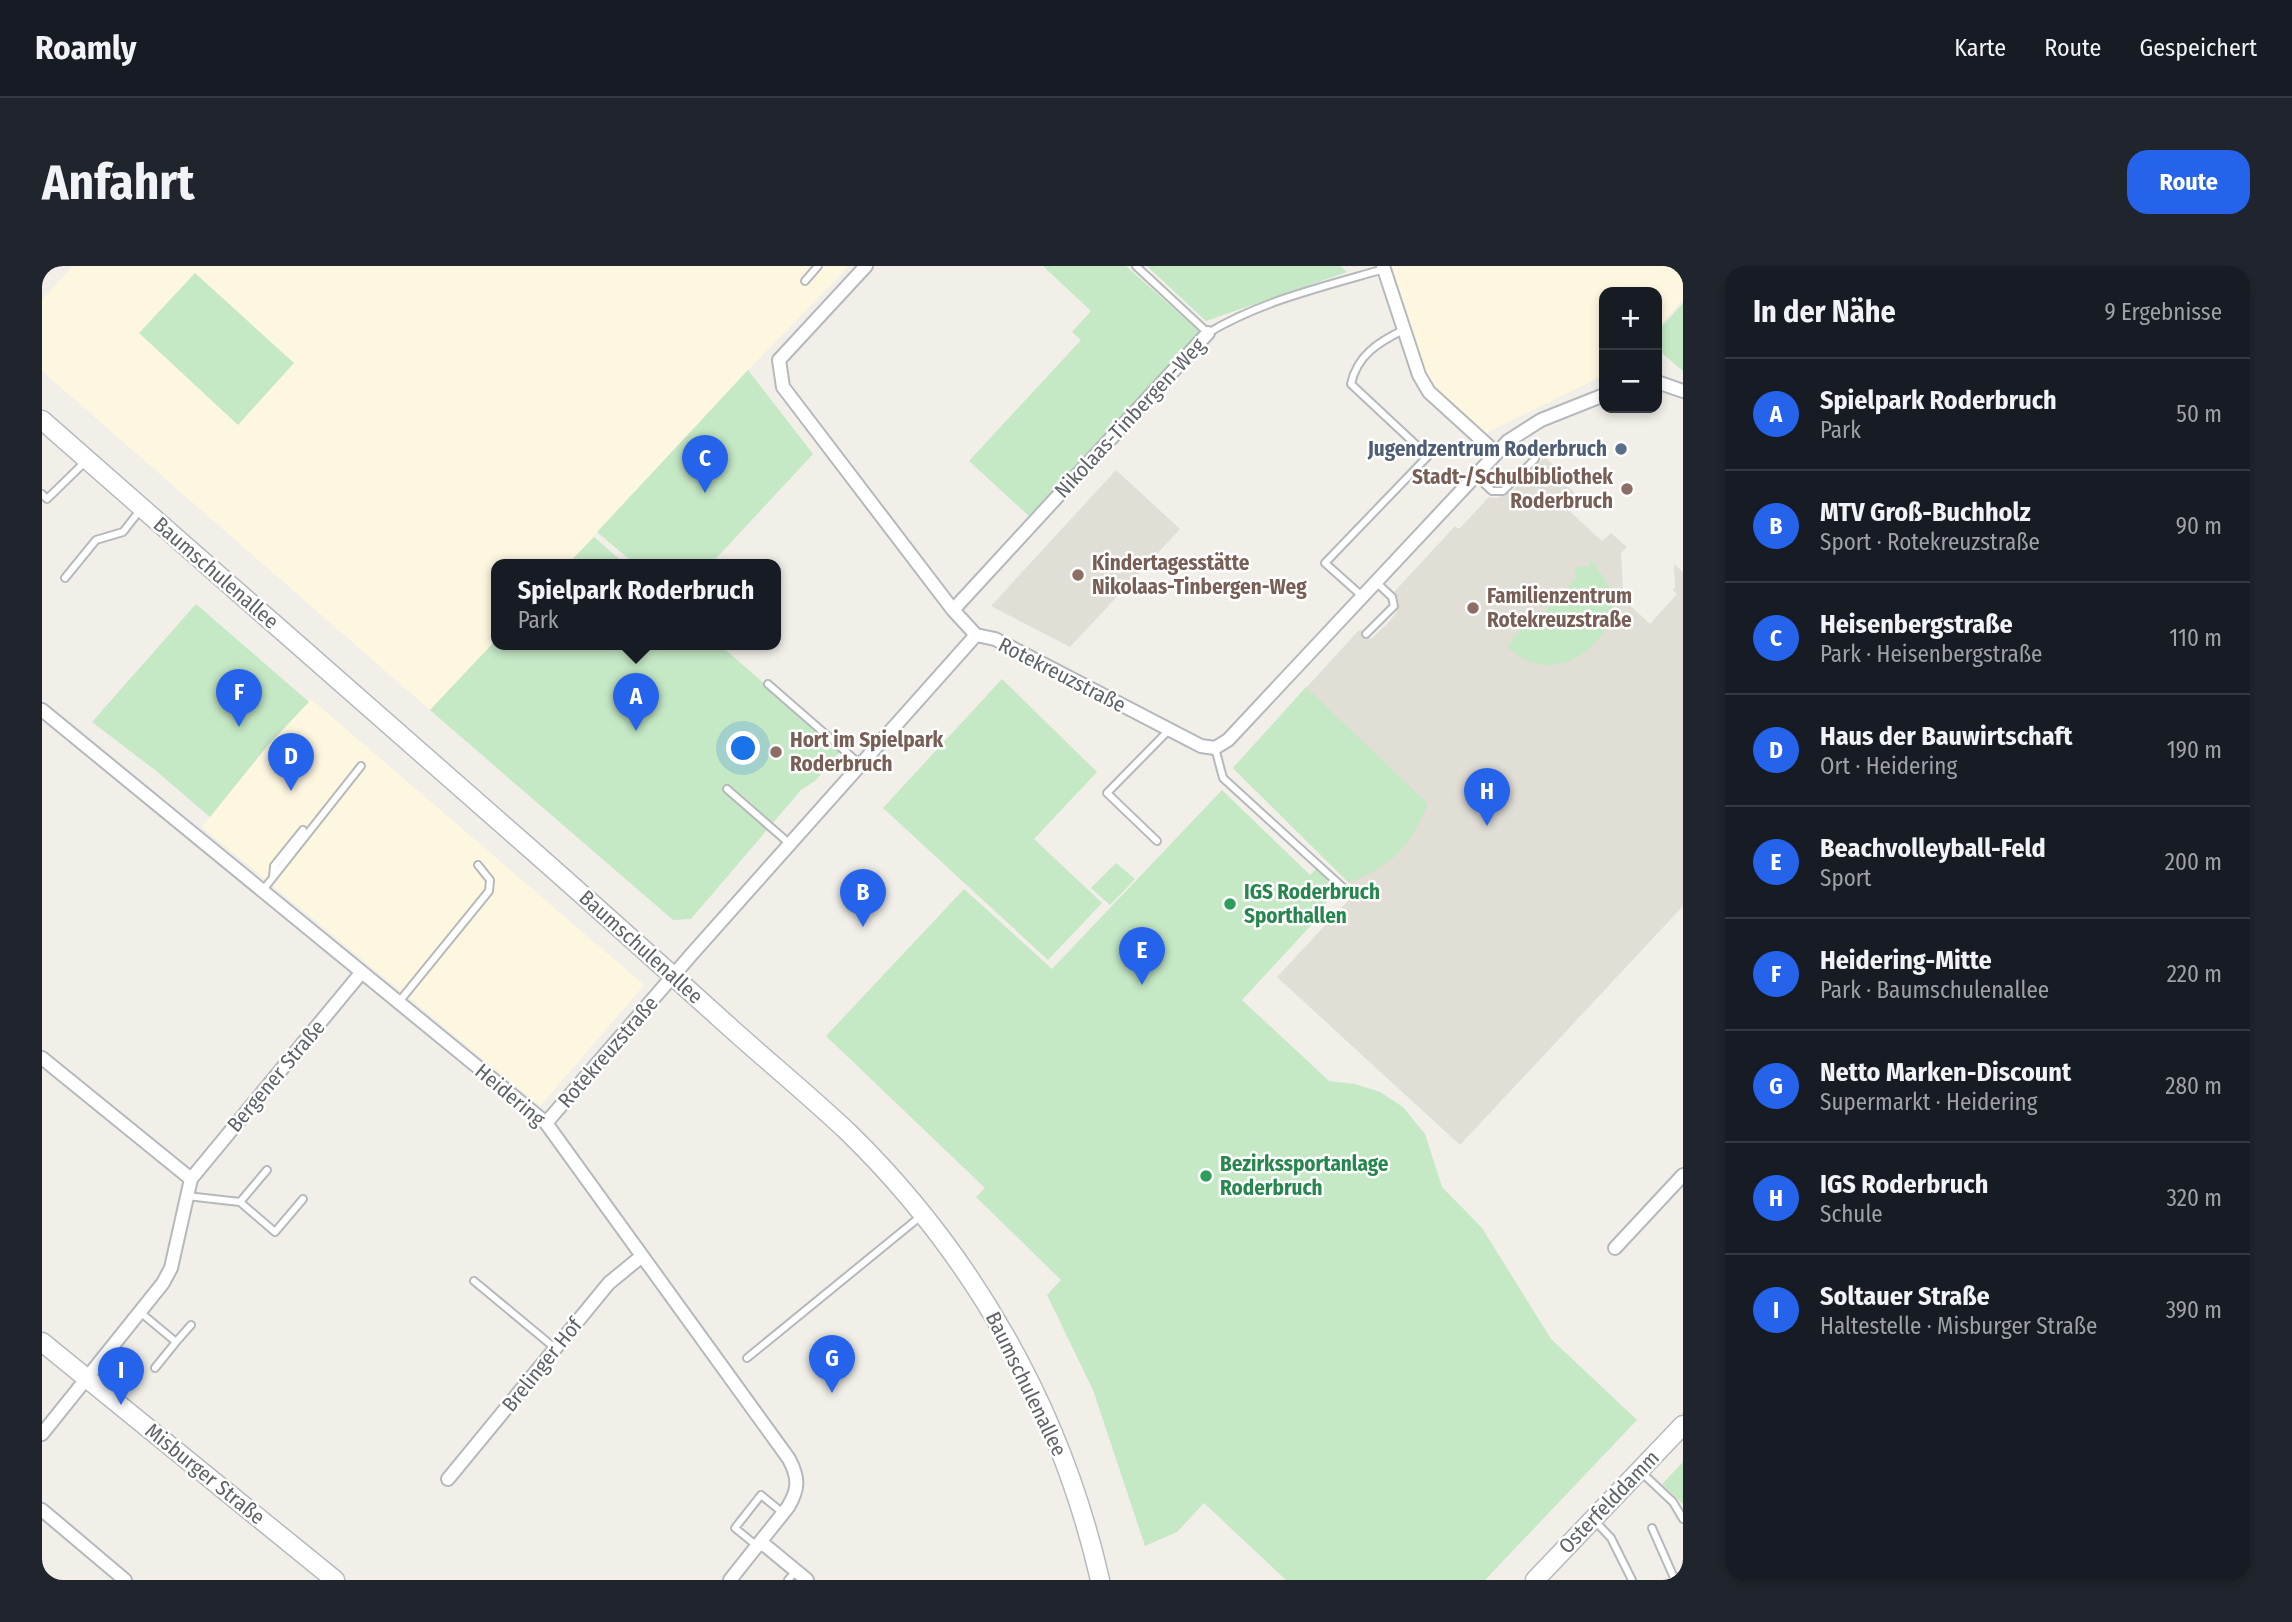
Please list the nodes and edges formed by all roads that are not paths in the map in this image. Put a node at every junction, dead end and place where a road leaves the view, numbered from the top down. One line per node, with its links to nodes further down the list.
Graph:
1 (818, 266): 5 (lane)
2 (866, 266): 21 (street)
3 (1136, 266): 7 (lane)
4 (1384, 267): 6 (street); 7 (lane, Nikolaas-Tinbergen-Weg)
5 (805, 281)
6 (1403, 330): 12 (street); 20 (lane)
7 (1209, 333): 21 (street, Nikolaas-Tinbergen-Weg)
8 (1662, 384): 9 (street)
9 (1683, 391)
10 (1599, 397): 12 (street)
11 (42, 420): 13 (main road, Baumschulenallee)
12 (1495, 452): 15 (street)
13 (87, 459): 16 (lane); 17 (main road, Baumschulenallee)
14 (1535, 459): 15 (lane)
15 (1474, 474): 19 (street)
16 (42, 494)
17 (142, 508): 18 (lane); 39 (main road, Baumschulenallee)
18 (65, 578)
19 (1375, 581): 20 (street); 22 (lane)
20 (1362, 596): 27 (street)
21 (953, 610): 23 (street)
22 (1366, 634)
23 (976, 635): 26 (street, Rotekreuzstraße); 28 (street, Rotekreuzstraße)
24 (768, 684): 28 (lane)
25 (42, 710): 36 (street, Heidering)
26 (1169, 730): 27 (street, Rotekreuzstraße); 32 (lane)
27 (1214, 748): 37 (lane)
28 (861, 765): 33 (street, Rotekreuzstraße)
29 (361, 766): 35 (lane)
30 (727, 789): 33 (lane)
31 (303, 830): 35 (lane)
32 (1157, 841)
33 (790, 844): 39 (street, Rotekreuzstraße)
34 (478, 865): 40 (lane)
35 (273, 878): 36 (lane)
36 (262, 892): 38 (street, Heidering)
37 (1349, 893)
38 (361, 973): 40 (street, Heidering); 45 (street, Bergener Straße)
39 (674, 975): 42 (street, Rotekreuzstraße); 49 (main road, Baumschulenallee)
40 (398, 1003): 42 (street, Heidering)
41 (42, 1058): 45 (street)
42 (546, 1123): 51 (street, Heidering)
43 (267, 1170): 48 (lane)
44 (1683, 1175): 50 (street)
45 (191, 1179): 46 (street, Bergener Straße)
46 (187, 1196): 48 (lane); 53 (street, Bergener Straße)
47 (303, 1199): 48 (lane)
48 (240, 1202)
49 (923, 1215): 58 (lane); 76 (main road, Baumschulenallee)
50 (1615, 1248)
51 (642, 1256): 57 (street, Brelinger Hof); 66 (street, Heidering)
52 (474, 1281): 57 (lane)
53 (140, 1312): 56 (lane); 60 (street, Bergener Straße)
54 (191, 1325): 56 (lane)
55 (42, 1342): 60 (main road, Misburger Straße)
56 (176, 1342): 59 (lane)
57 (556, 1349): 64 (street, Brelinger Hof)
58 (747, 1358)
59 (155, 1368)
60 (87, 1378): 62 (street, Bergener Straße); 73 (main road, Misburger Straße)
61 (1683, 1425): 63 (main road, Osterfelddamm)
62 (42, 1434)
63 (1639, 1470): 67 (main road, Osterfelddamm); 68 (lane)
64 (448, 1479)
65 (42, 1510): 72 (street)
66 (783, 1514): 70 (street, Heidering); 70 (lane)
67 (1593, 1519): 77 (main road, Osterfelddamm); 78 (lane)
68 (1683, 1519)
69 (1652, 1528): 79 (lane)
70 (759, 1544): 71 (street); 74 (street, Heidering)
71 (792, 1575): 75 (street)
72 (125, 1580)
73 (335, 1580)
74 (730, 1580)
75 (807, 1580)
76 (1100, 1580)
77 (1535, 1580)
78 (1632, 1580)
79 (1675, 1580)

